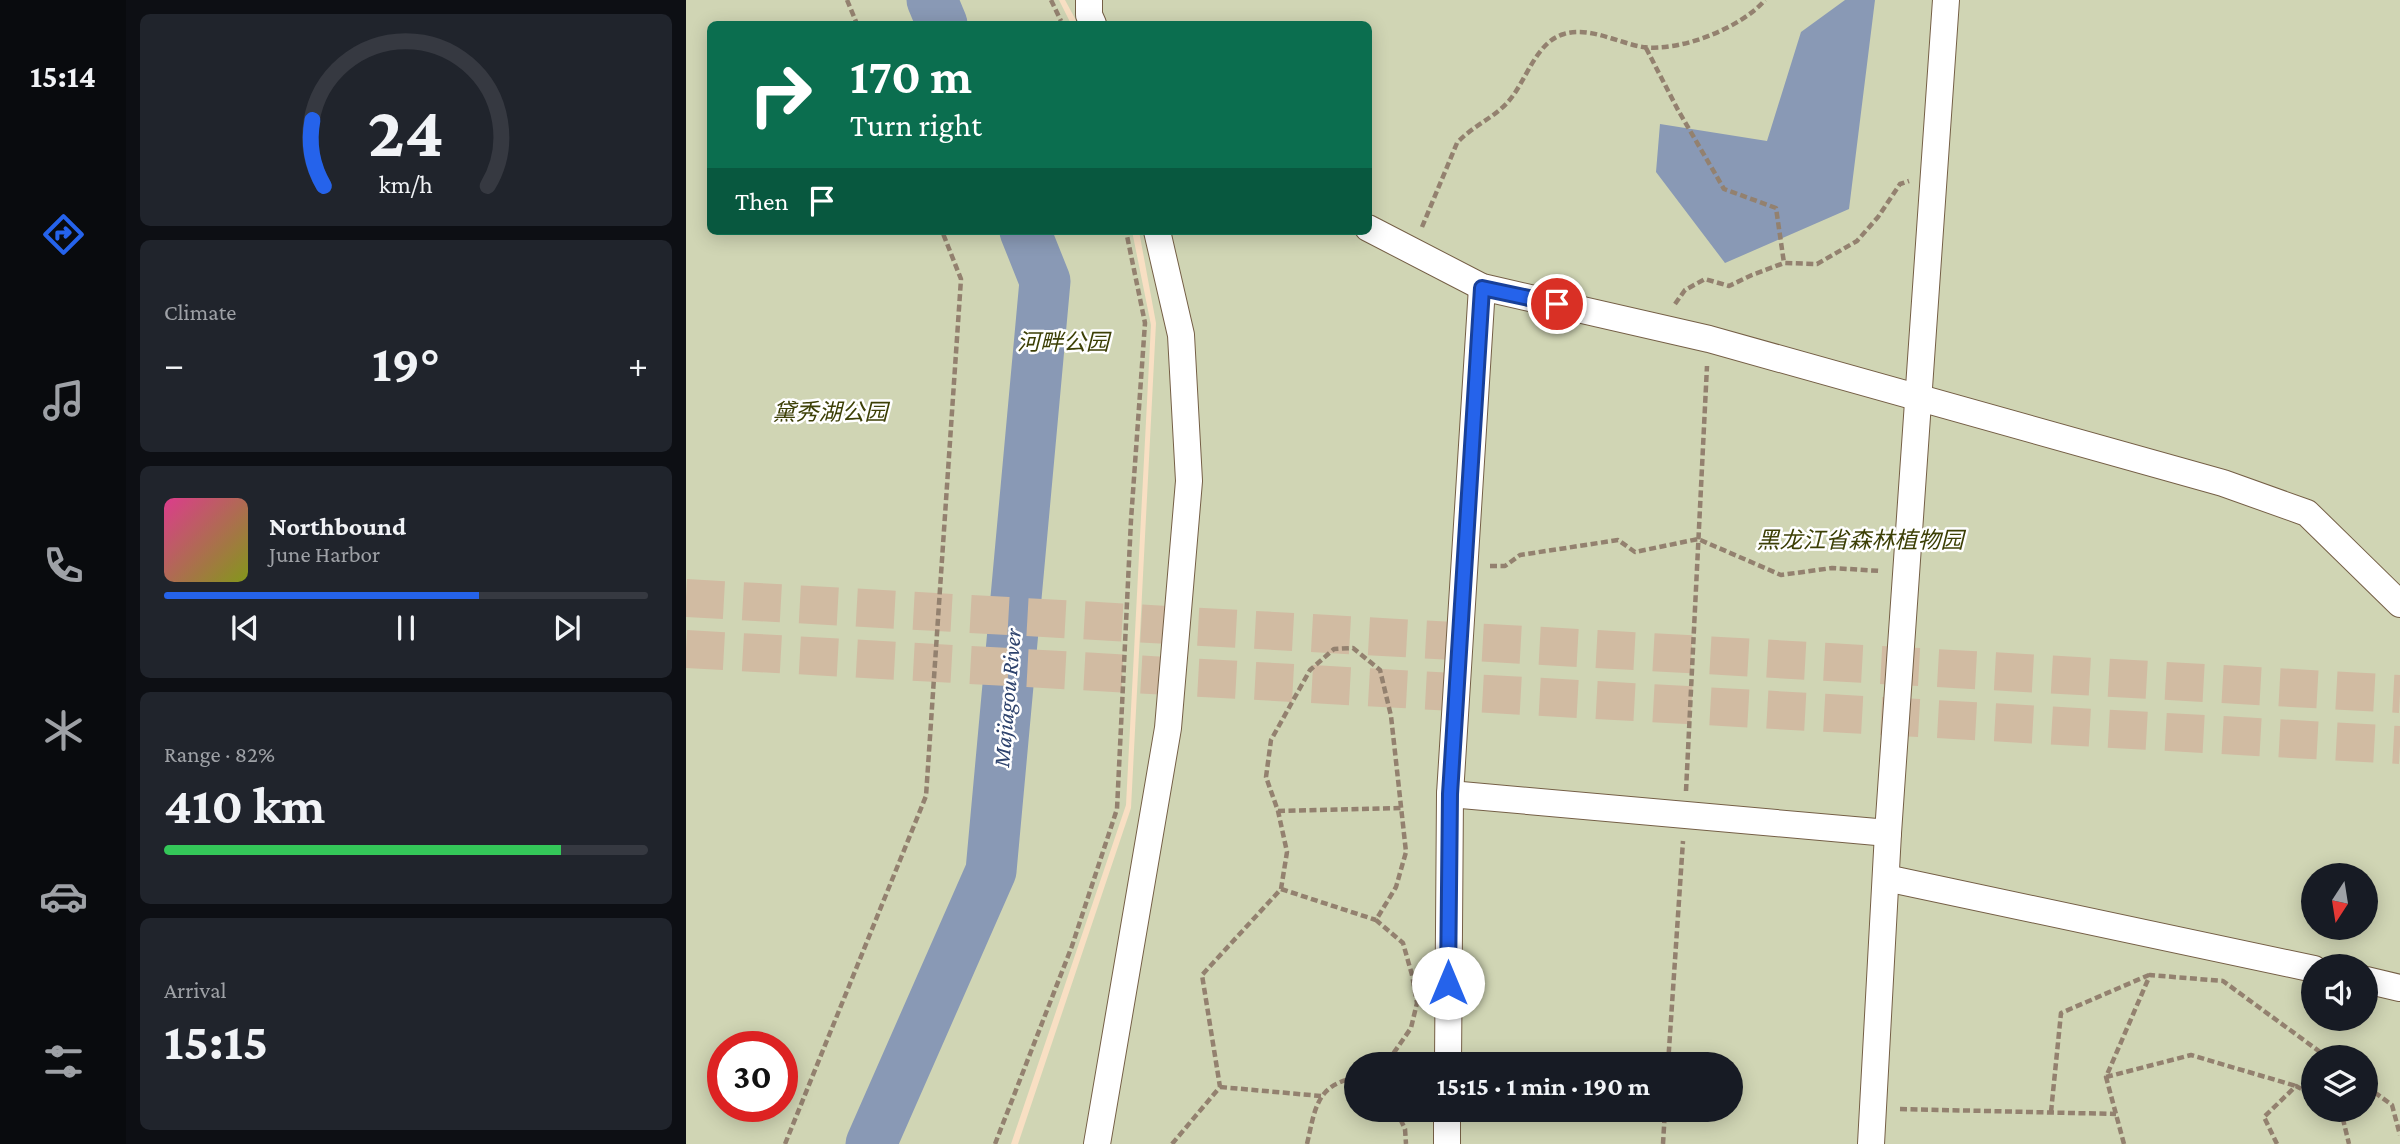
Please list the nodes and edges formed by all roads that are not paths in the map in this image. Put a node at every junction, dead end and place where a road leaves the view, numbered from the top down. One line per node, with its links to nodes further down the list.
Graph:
1 (1089, 0): 3 (street)
2 (1946, 0): 7 (street)
3 (1092, 21)
4 (1372, 230): 6 (street)
5 (1158, 235): 17 (street)
6 (1482, 288): 7 (street); 9 (street)
7 (1918, 397): 8 (street); 10 (street)
8 (2400, 604)
9 (1450, 794): 10 (street); 15 (street)
10 (1888, 833): 11 (street)
11 (1886, 878): 12 (street); 19 (street)
12 (2301, 966)
13 (2378, 983): 14 (street)
14 (2400, 988)
15 (1448, 1052)
16 (1447, 1122): 18 (street)
17 (1097, 1144)
18 (1447, 1144)
19 (1871, 1144)

